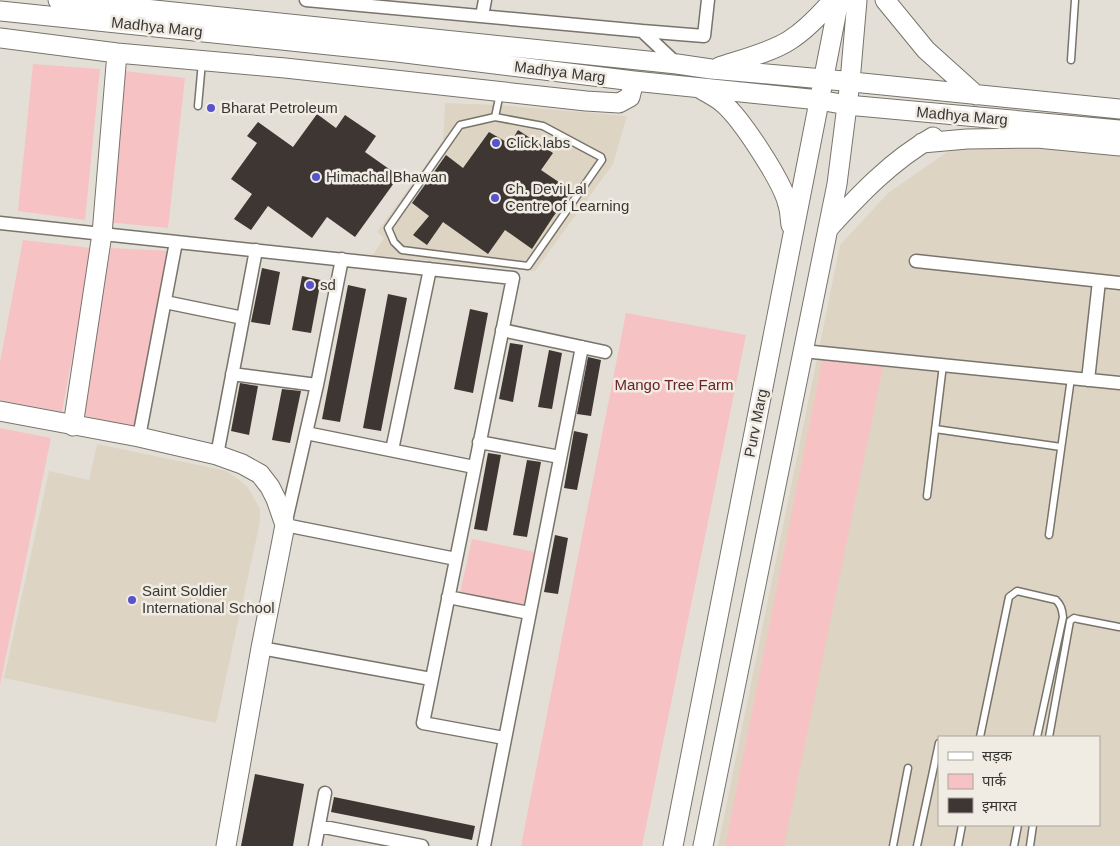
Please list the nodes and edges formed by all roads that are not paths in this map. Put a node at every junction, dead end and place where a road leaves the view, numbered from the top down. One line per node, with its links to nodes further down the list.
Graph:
1 (58, 0): 11 (main road, Madhya Marg)
2 (306, 0): 10 (street)
3 (485, 0): 13 (street)
4 (708, 0): 14 (street)
5 (833, 0): 20 (main road)
6 (839, 0): 21 (main road, Purv Marg)
7 (857, 0): 23 (main road)
8 (885, 0): 26 (main road)
9 (1075, 0): 18 (lane)
10 (324, 1): 13 (street)
11 (122, 3): 19 (main road, Madhya Marg)
12 (0, 11): 22 (main road, Madhya Marg)
13 (482, 16): 14 (street)
14 (642, 31): 19 (street)
15 (0, 38): 16 (main road)
16 (117, 53): 17 (main road); 38 (main road)
17 (202, 60): 25 (main road); 29 (lane)
18 (1071, 60)
19 (677, 64): 20 (main road, Madhya Marg)
20 (711, 69): 21 (main road, Madhya Marg)
21 (823, 79): 23 (main road, Madhya Marg); 27 (main road, Purv Marg)
22 (634, 81): 24 (main road, Madhya Marg); 25 (main road)
23 (850, 82): 26 (main road, Madhya Marg); 28 (main road)
24 (696, 86): 27 (main road, Madhya Marg); 39 (main road)
25 (500, 92): 32 (lane)
26 (976, 95): 30 (main road, Madhya Marg)
27 (819, 100): 28 (main road, Madhya Marg); 39 (main road, Purv Marg)
28 (847, 105): 31 (main road, Madhya Marg); 37 (main road)
29 (198, 106)
30 (1120, 110)
31 (968, 116): 33 (main road, Madhya Marg); 34 (main road)
32 (495, 117): 32 (lane)
33 (1120, 130)
34 (922, 143): 35 (main road); 37 (main road)
35 (1120, 146)
36 (0, 223): 38 (street)
37 (828, 229): 51 (main road)
38 (102, 234): 40 (street); 60 (main road)
39 (792, 238): 94 (main road, Purv Marg)
40 (176, 242): 41 (street); 47 (street)
41 (256, 250): 42 (street); 48 (street)
42 (342, 260): 44 (street); 58 (street)
43 (916, 260): 45 (street)
44 (430, 269): 49 (street); 66 (street)
45 (1099, 281): 46 (street); 56 (street)
46 (1120, 283)
47 (165, 302): 48 (street); 63 (street)
48 (243, 318): 54 (street)
49 (502, 330): 50 (street); 64 (street)
50 (582, 347): 52 (street); 68 (street)
51 (803, 351): 53 (street); 95 (main road)
52 (605, 352)
53 (943, 366): 55 (street); 61 (lane)
54 (232, 374): 58 (street); 67 (street)
55 (1071, 378): 56 (street); 65 (lane)
56 (1088, 380): 57 (street)
57 (1120, 383)
58 (318, 385): 62 (street)
59 (0, 411): 60 (main road)
60 (73, 426): 63 (main road)
61 (935, 429): 65 (lane); 70 (lane)
62 (306, 433): 66 (street); 71 (street)
63 (139, 437): 67 (main road)
64 (479, 442): 68 (street); 69 (street)
65 (1061, 447): 72 (lane)
66 (392, 450): 69 (street)
67 (217, 455): 71 (main road)
68 (560, 458): 75 (street)
69 (474, 466): 73 (street)
70 (927, 496)
71 (285, 525): 73 (street); 77 (main road)
72 (1049, 535)
73 (456, 559): 74 (street)
74 (448, 597): 75 (street); 78 (street)
75 (529, 613): 82 (street)
76 (1119, 627): 81 (lane)
77 (261, 648): 78 (street); 90 (main road)
78 (431, 680): 82 (street)
79 (980, 736): 80 (lane)
80 (1037, 736)
81 (1049, 736)
82 (504, 738): 93 (street)
83 (938, 749): 97 (lane)
84 (908, 768): 96 (lane)
85 (325, 793): 86 (street)
86 (319, 826): 91 (street); 92 (street)
87 (962, 826): 98 (lane)
88 (1018, 826): 99 (lane)
89 (1033, 826): 100 (lane)
90 (226, 846)
91 (316, 846)
92 (420, 846)
93 (484, 846)
94 (673, 846)
95 (703, 846)
96 (893, 846)
97 (917, 846)
98 (958, 846)
99 (1014, 846)
100 (1030, 846)

